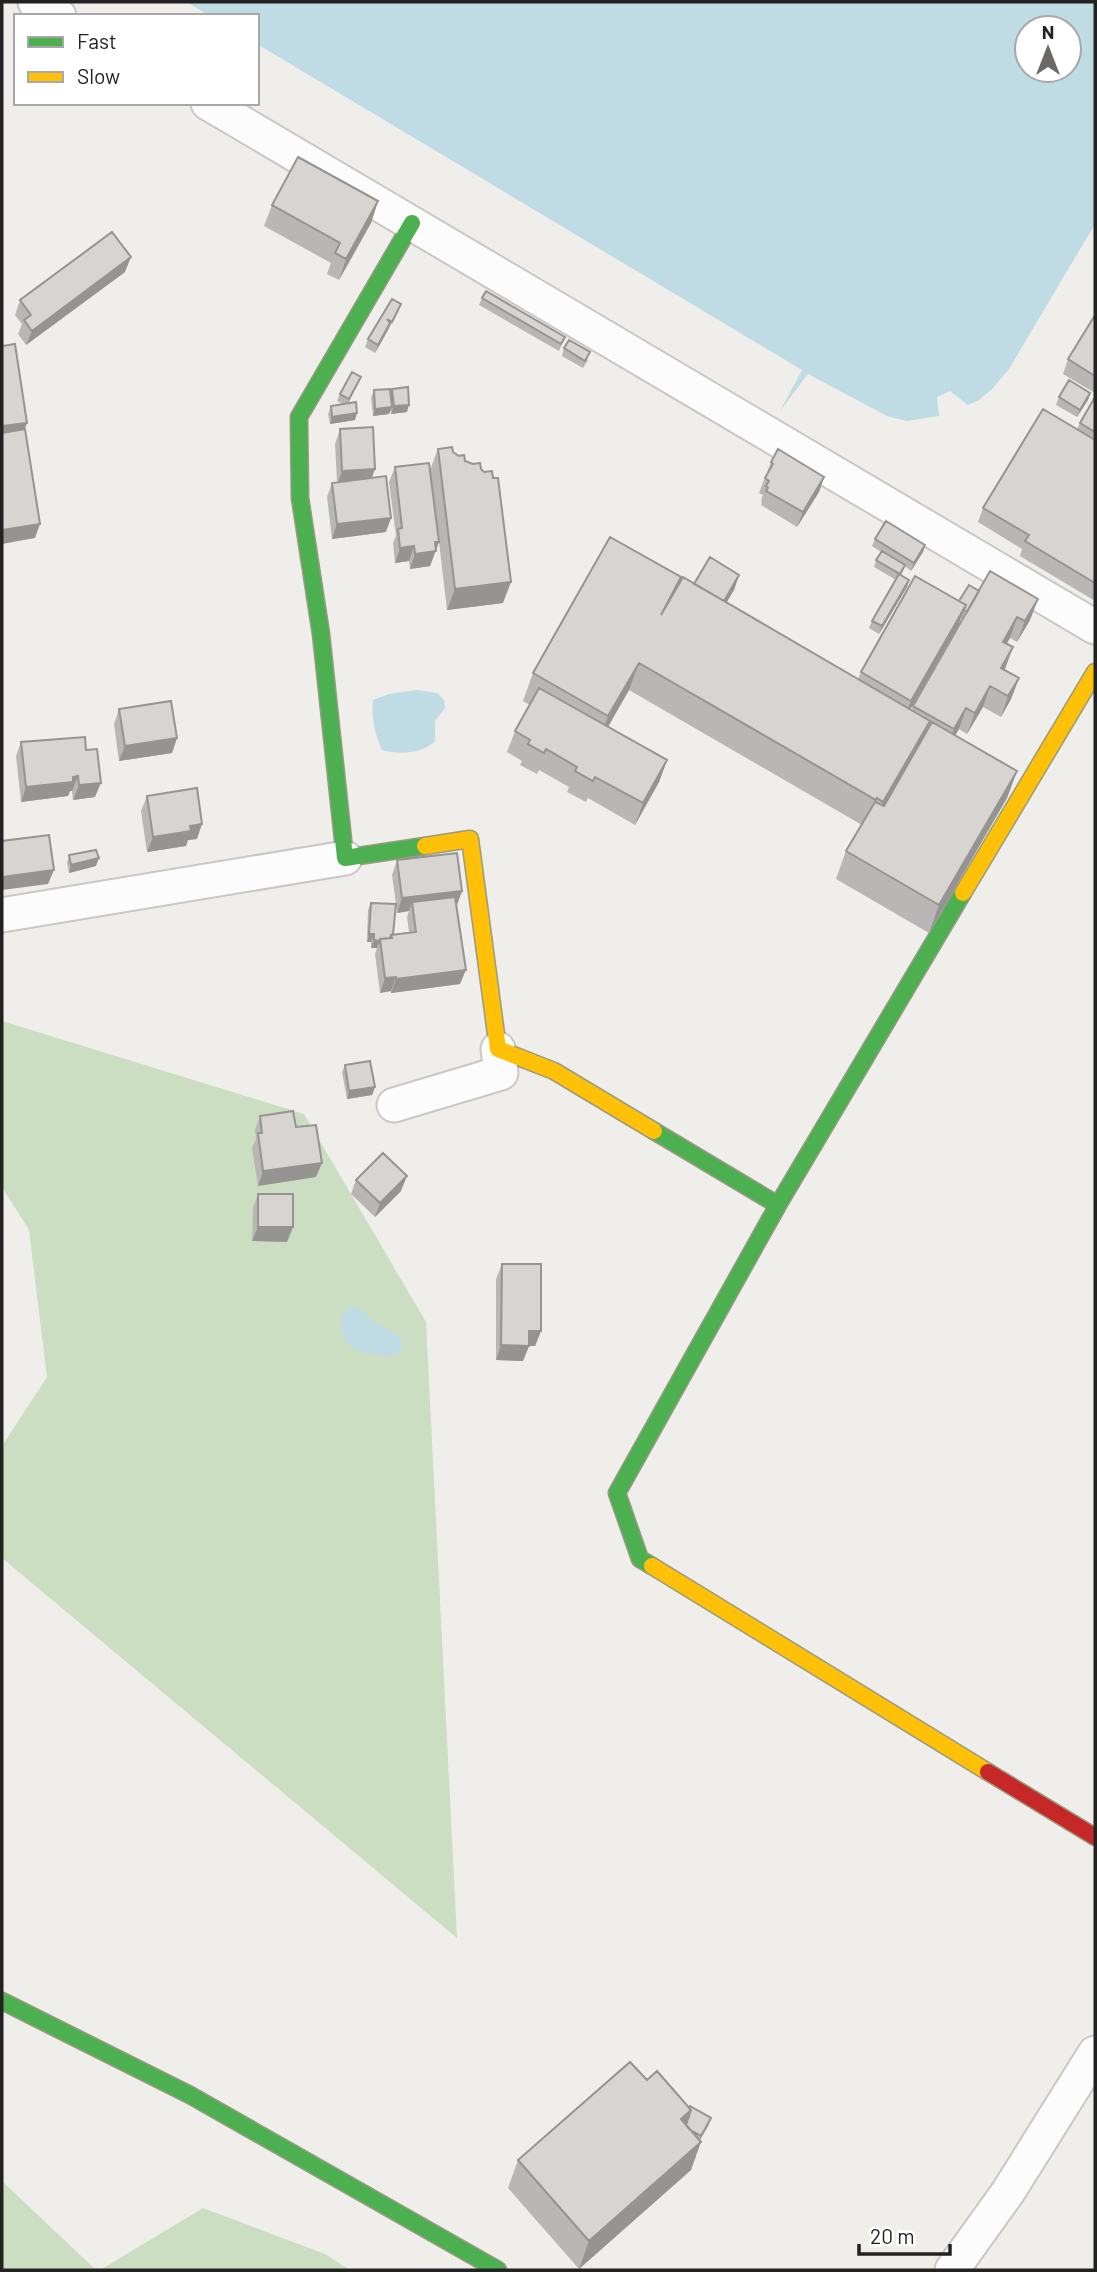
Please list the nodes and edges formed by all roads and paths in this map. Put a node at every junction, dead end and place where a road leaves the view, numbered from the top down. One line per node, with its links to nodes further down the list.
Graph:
1 (35, 2): 2 (street)
2 (56, 14)
3 (211, 105): 4 (street)
4 (412, 223): 5 (street); 7 (street)
5 (1095, 626)
6 (1095, 672): 11 (street)
7 (345, 858): 8 (street); 9 (street)
8 (2, 915)
9 (498, 1049): 10 (street); 11 (street)
10 (394, 1105)
11 (778, 1205): 12 (street)
12 (1095, 1837)
13 (2, 2001): 15 (street)
14 (1095, 2053): 16 (street)
15 (498, 2270)
16 (952, 2270)

